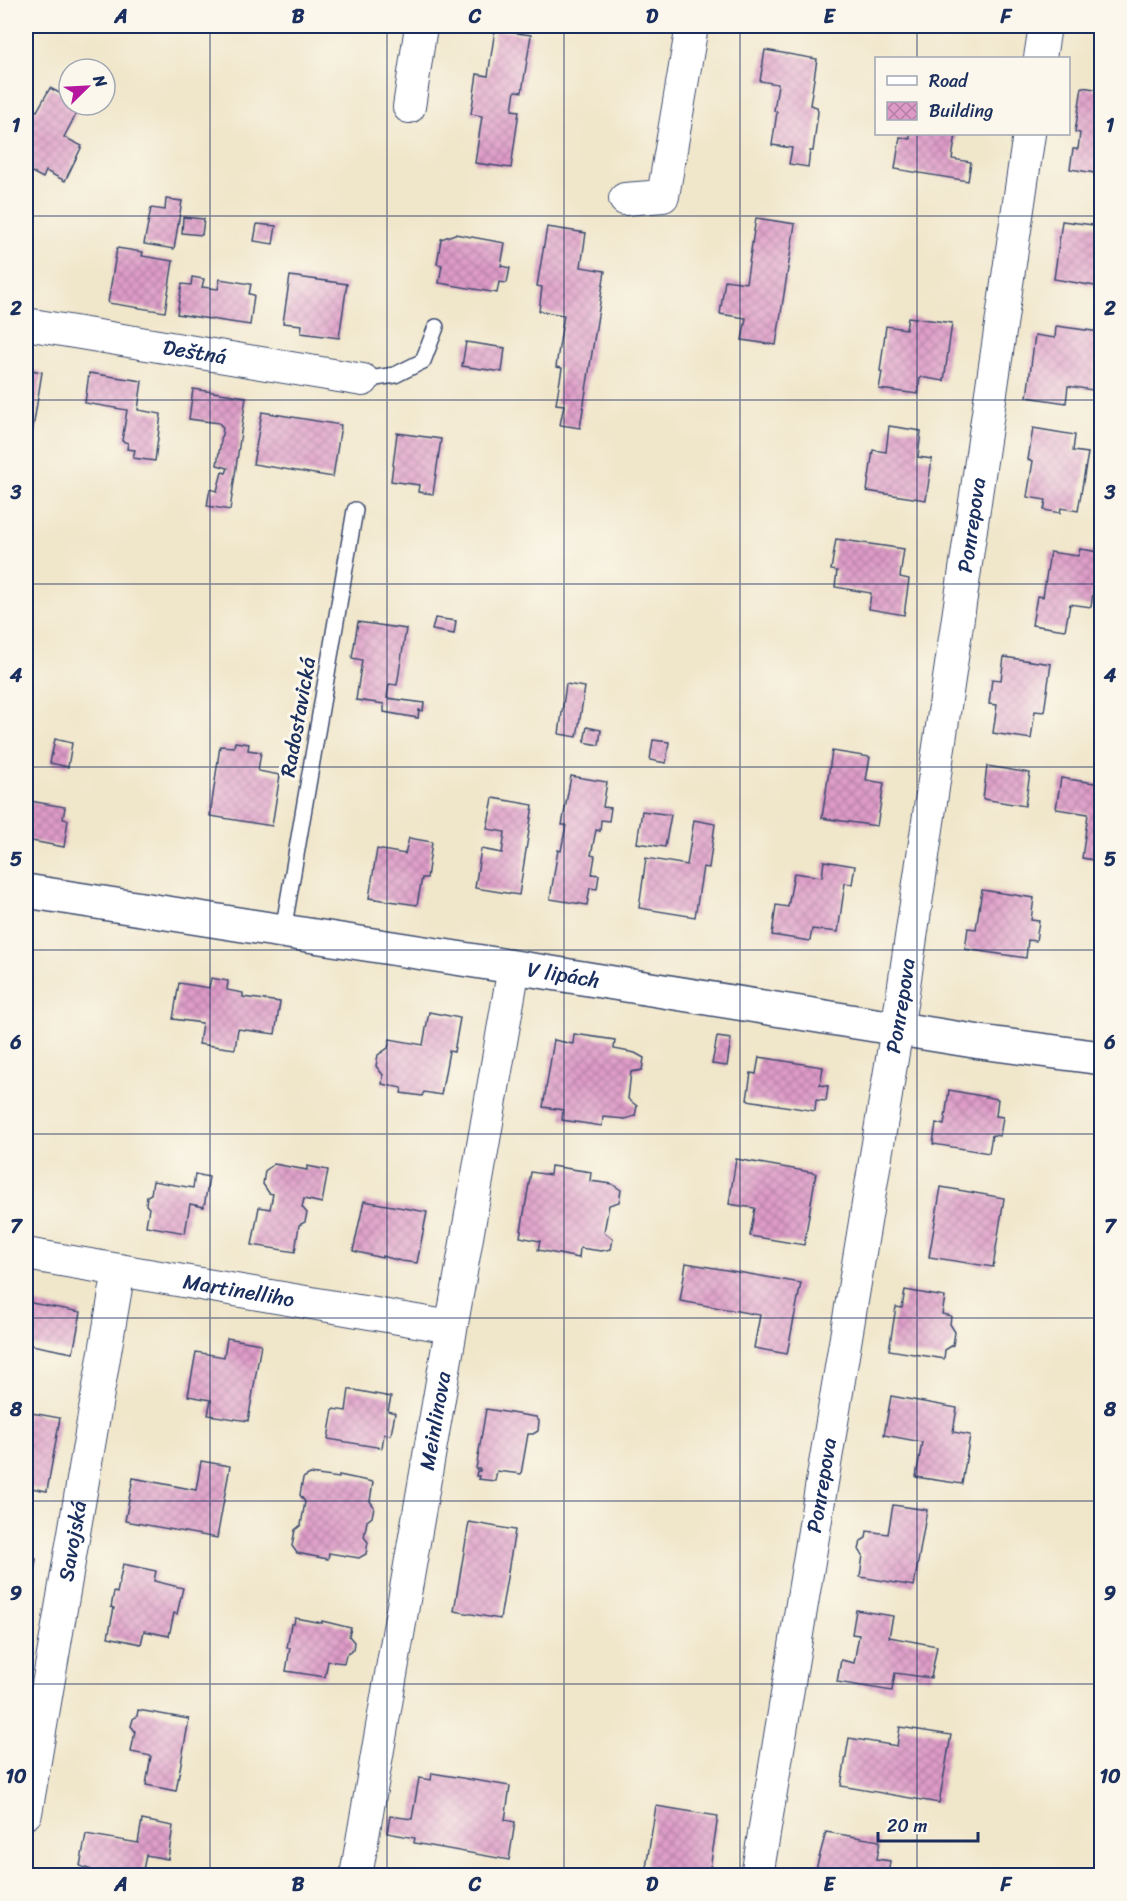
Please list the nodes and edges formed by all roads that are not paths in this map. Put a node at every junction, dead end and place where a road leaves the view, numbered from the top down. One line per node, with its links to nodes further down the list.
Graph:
1 (421, 26): 5 (street)
2 (692, 26): 7 (street)
3 (1045, 26): 4 (street)
4 (1040, 57)
5 (409, 106)
6 (1029, 135): 15 (street, Ponrepova)
7 (625, 199)
8 (26, 324): 10 (street, Deštná)
9 (436, 327): 10 (lane)
10 (363, 380)
11 (355, 510): 13 (lane, Radostavická)
12 (26, 891): 13 (street, V lipách)
13 (283, 931): 14 (street, V lipách)
14 (514, 967): 15 (street, V lipách); 19 (street, Meinlinova)
15 (896, 1029): 16 (street, V lipách); 22 (street, Ponrepova)
16 (1101, 1058)
17 (26, 1254): 18 (street, Martinelliho)
18 (119, 1270): 19 (street, Martinelliho); 20 (street, Savojská)
19 (451, 1327): 21 (street, Meinlinova)
20 (26, 1813)
21 (356, 1875)
22 (757, 1875)

